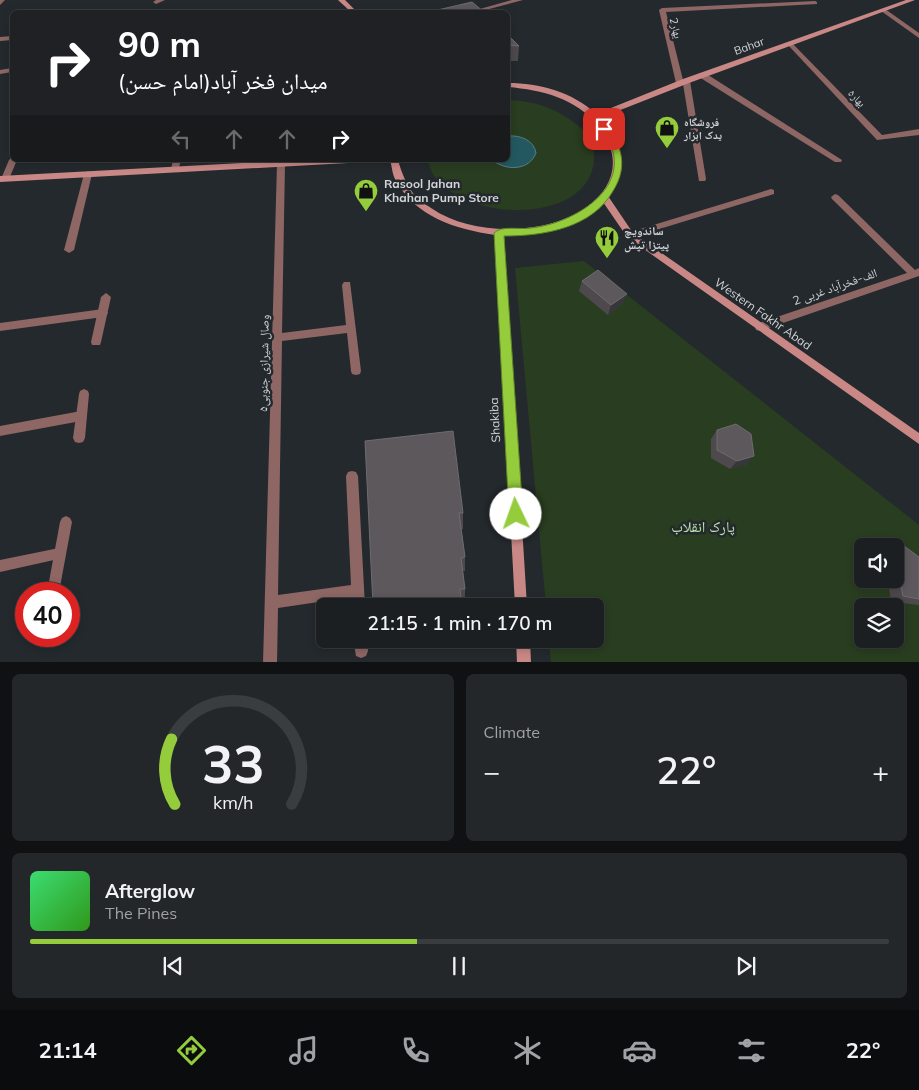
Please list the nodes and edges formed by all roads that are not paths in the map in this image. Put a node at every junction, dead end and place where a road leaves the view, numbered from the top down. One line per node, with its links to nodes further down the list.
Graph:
1 (341, 0): 5 (main road)
2 (520, 0): 6 (street)
3 (912, 0): 7 (main road, Bahar)
4 (815, 4): 11 (street, 2بهار)
5 (352, 10)
6 (480, 10)
7 (883, 10): 8 (street); 9 (main road, Bahar)
8 (919, 36)
9 (790, 44): 10 (main road, Bahar); 14 (street, بهار۵)
10 (702, 76): 11 (main road, Bahar); 15 (street)
11 (683, 82): 13 (main road, Bahar); 25 (street)
12 (510, 85): 13 (main road)
13 (595, 117): 28 (main road)
14 (919, 132)
15 (838, 160)
16 (12, 162): 24 (street)
17 (176, 162): 22 (street)
18 (314, 162): 21 (main road)
19 (395, 162): 29 (main road)
20 (243, 163): 21 (main road); 22 (main road)
21 (281, 164): 39 (street, ۵وصال شیرازی جنوبی)
22 (175, 169): 23 (main road)
23 (88, 174): 24 (main road); 31 (street)
24 (3, 179)
25 (702, 179)
26 (771, 192): 30 (street)
27 (835, 197): 32 (street)
28 (604, 198): 29 (main road); 30 (main road, Western Fakhr Abad)
29 (499, 233): 54 (main road, Shakiba)
30 (630, 235): 36 (main road, Western Fakhr Abad)
31 (68, 250)
32 (916, 273): 36 (street, 2 الف-فخرآباد غربی)
33 (347, 285): 38 (street)
34 (106, 297): 35 (street)
35 (103, 313): 37 (street); 40 (street)
36 (760, 326): 46 (main road, Western Fakhr Abad)
37 (0, 328)
38 (352, 328): 39 (street); 41 (street)
39 (277, 338): 55 (street, ۵وصال شیرازی جنوبی)
40 (96, 342)
41 (356, 371)
42 (84, 394): 43 (street)
43 (81, 416): 44 (street); 45 (street)
44 (0, 431)
45 (79, 438)
46 (919, 439)
47 (352, 476): 52 (street)
48 (66, 522): 49 (street)
49 (59, 554): 50 (street); 51 (street)
50 (0, 566)
51 (55, 582)
52 (358, 590): 53 (street); 55 (street)
53 (358, 598)
54 (521, 598)
55 (271, 603): 57 (street, ۵وصال شیرازی جنوبی)
56 (523, 648): 58 (main road)
57 (270, 662)
58 (524, 662)

